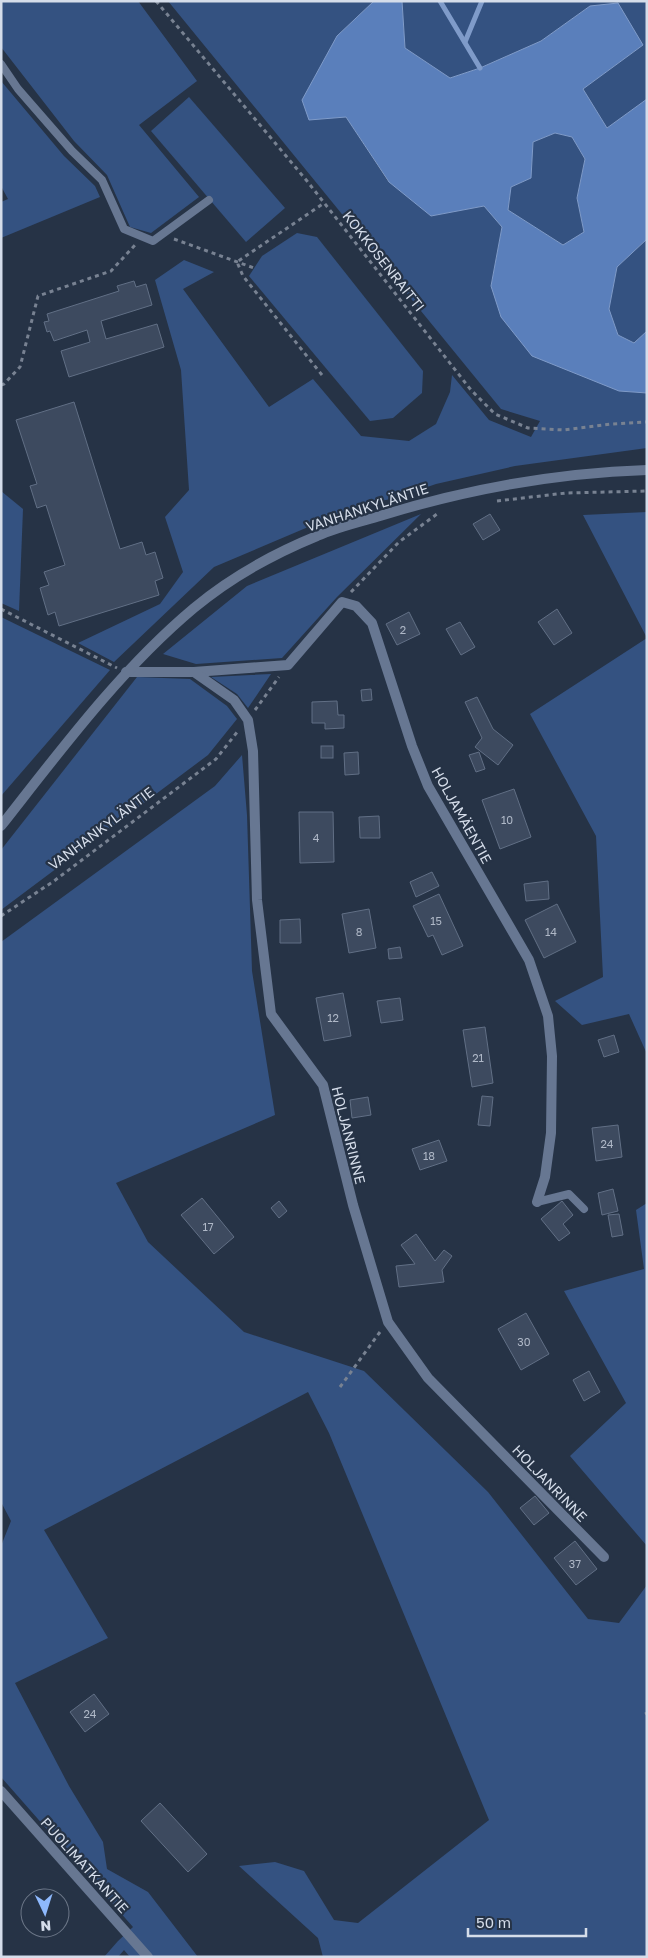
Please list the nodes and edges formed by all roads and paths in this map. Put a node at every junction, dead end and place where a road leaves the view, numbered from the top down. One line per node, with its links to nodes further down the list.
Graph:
1 (156, 1): 4 (path, KOKKOSENRAITTI)
2 (1, 64): 6 (lane)
3 (209, 200): 5 (lane)
4 (324, 203): 7 (path); 11 (path, KOKKOSENRAITTI)
5 (162, 235): 6 (lane); 7 (path)
6 (143, 237): 10 (path)
7 (237, 262): 8 (path); 9 (path)
8 (254, 268)
9 (322, 375)
10 (1, 385)
11 (647, 422)
12 (647, 470): 19 (street, VANHANKYLÄNTIE)
13 (647, 491): 14 (path)
14 (491, 502)
15 (446, 512): 16 (path, VANHANKYLÄNTIE)
16 (342, 602): 18 (street); 24 (street, HOLJAMÄENTIE)
17 (1, 609): 19 (path)
18 (288, 665): 20 (street); 21 (path, VANHANKYLÄNTIE)
19 (126, 672): 20 (street); 22 (street, VANHANKYLÄNTIE)
20 (194, 672): 21 (street, HOLJANRINNE)
21 (248, 720): 23 (path, VANHANKYLÄNTIE); 26 (street, HOLJANRINNE)
22 (1, 826)
23 (1, 916)
24 (538, 1202): 25 (lane)
25 (584, 1210)
26 (388, 1322): 27 (path); 28 (street, HOLJANRINNE)
27 (340, 1387)
28 (604, 1557)
29 (1, 1791): 30 (street, PUOLIMATKANTIE)
30 (148, 1957)

